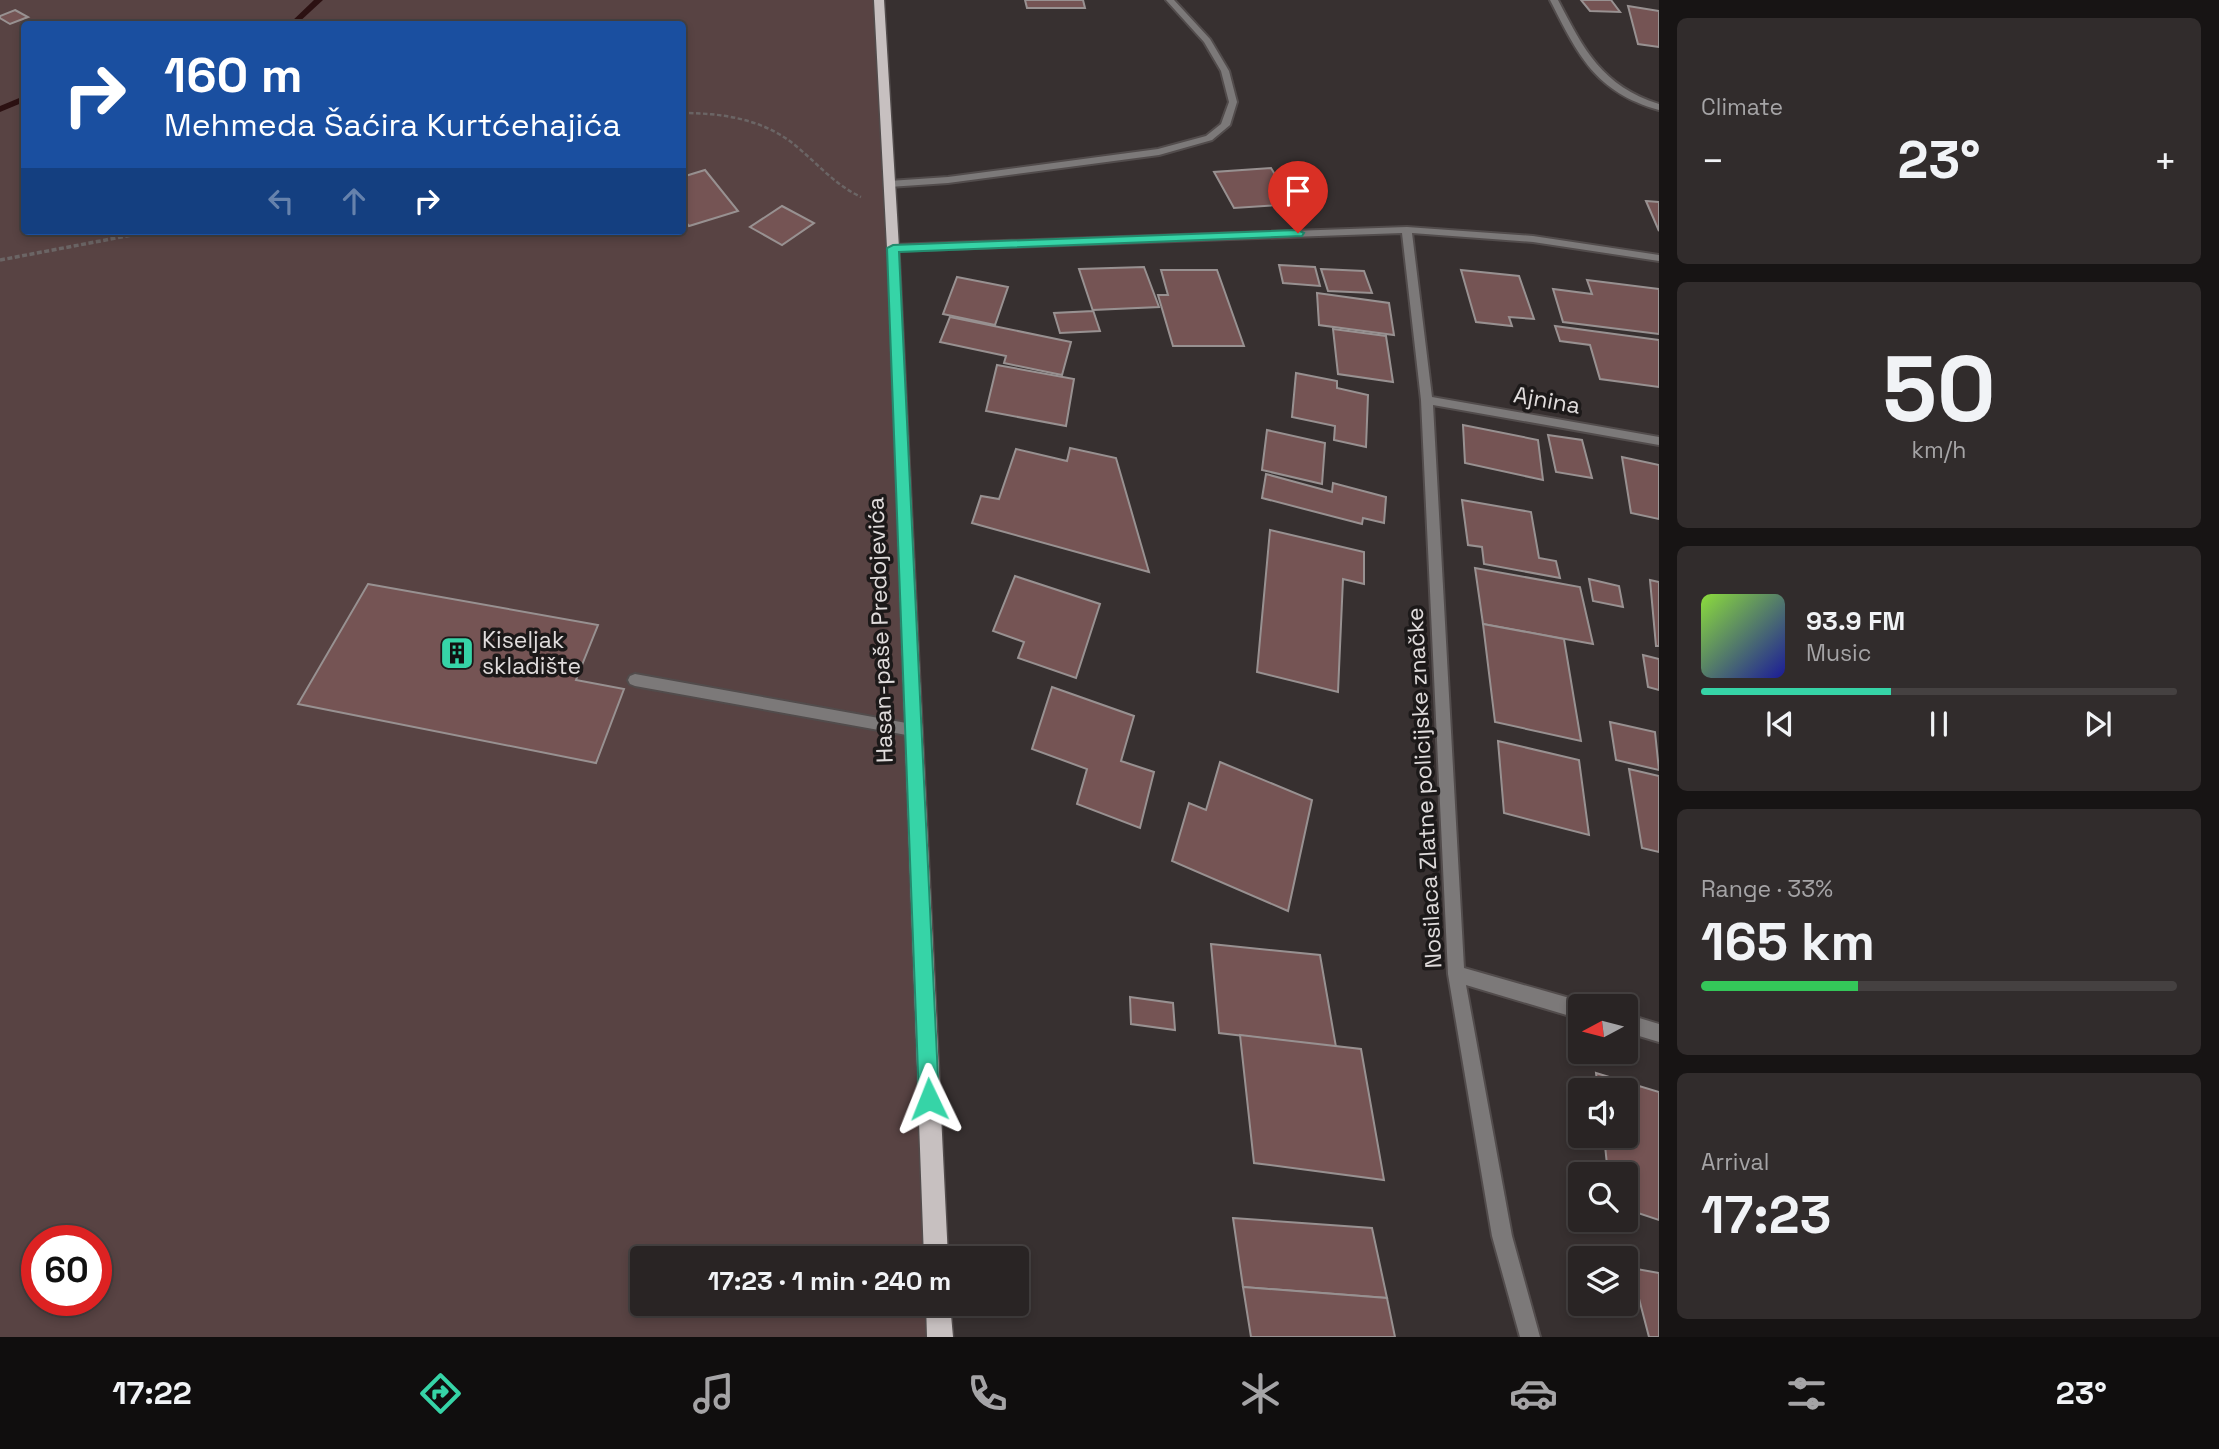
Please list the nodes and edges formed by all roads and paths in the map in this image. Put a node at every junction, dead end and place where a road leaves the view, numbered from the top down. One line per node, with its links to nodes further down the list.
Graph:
1 (879, 0): 6 (main road, Hasan-paše Predojevića)
2 (1170, 0): 6 (street)
3 (1554, 0): 4 (street)
4 (1659, 107)
5 (686, 113): 7 (path)
6 (889, 184): 7 (main road, Hasan-paše Predojevića)
7 (891, 209): 10 (main road, Hasan-paše Predojevića)
8 (1407, 230): 10 (street); 11 (street); 13 (street, Nosilaca Zlatne policijske značke)
9 (132, 235): 12 (path)
10 (893, 248): 16 (main road, Hasan-paše Predojevića)
11 (1659, 258)
12 (0, 260)
13 (1427, 400): 14 (street, Ajnina); 17 (street, Nosilaca Zlatne policijske značke)
14 (1659, 442)
15 (635, 680): 16 (street)
16 (912, 730): 21 (main road, Hasan-paše Predojevića)
17 (1456, 974): 18 (street); 24 (street, Nosilaca Zlatne policijske značke)
18 (1568, 1007)
19 (1638, 1027): 20 (street)
20 (1659, 1033)
21 (935, 1246)
22 (939, 1316): 23 (main road)
23 (940, 1337)
24 (1530, 1337)

